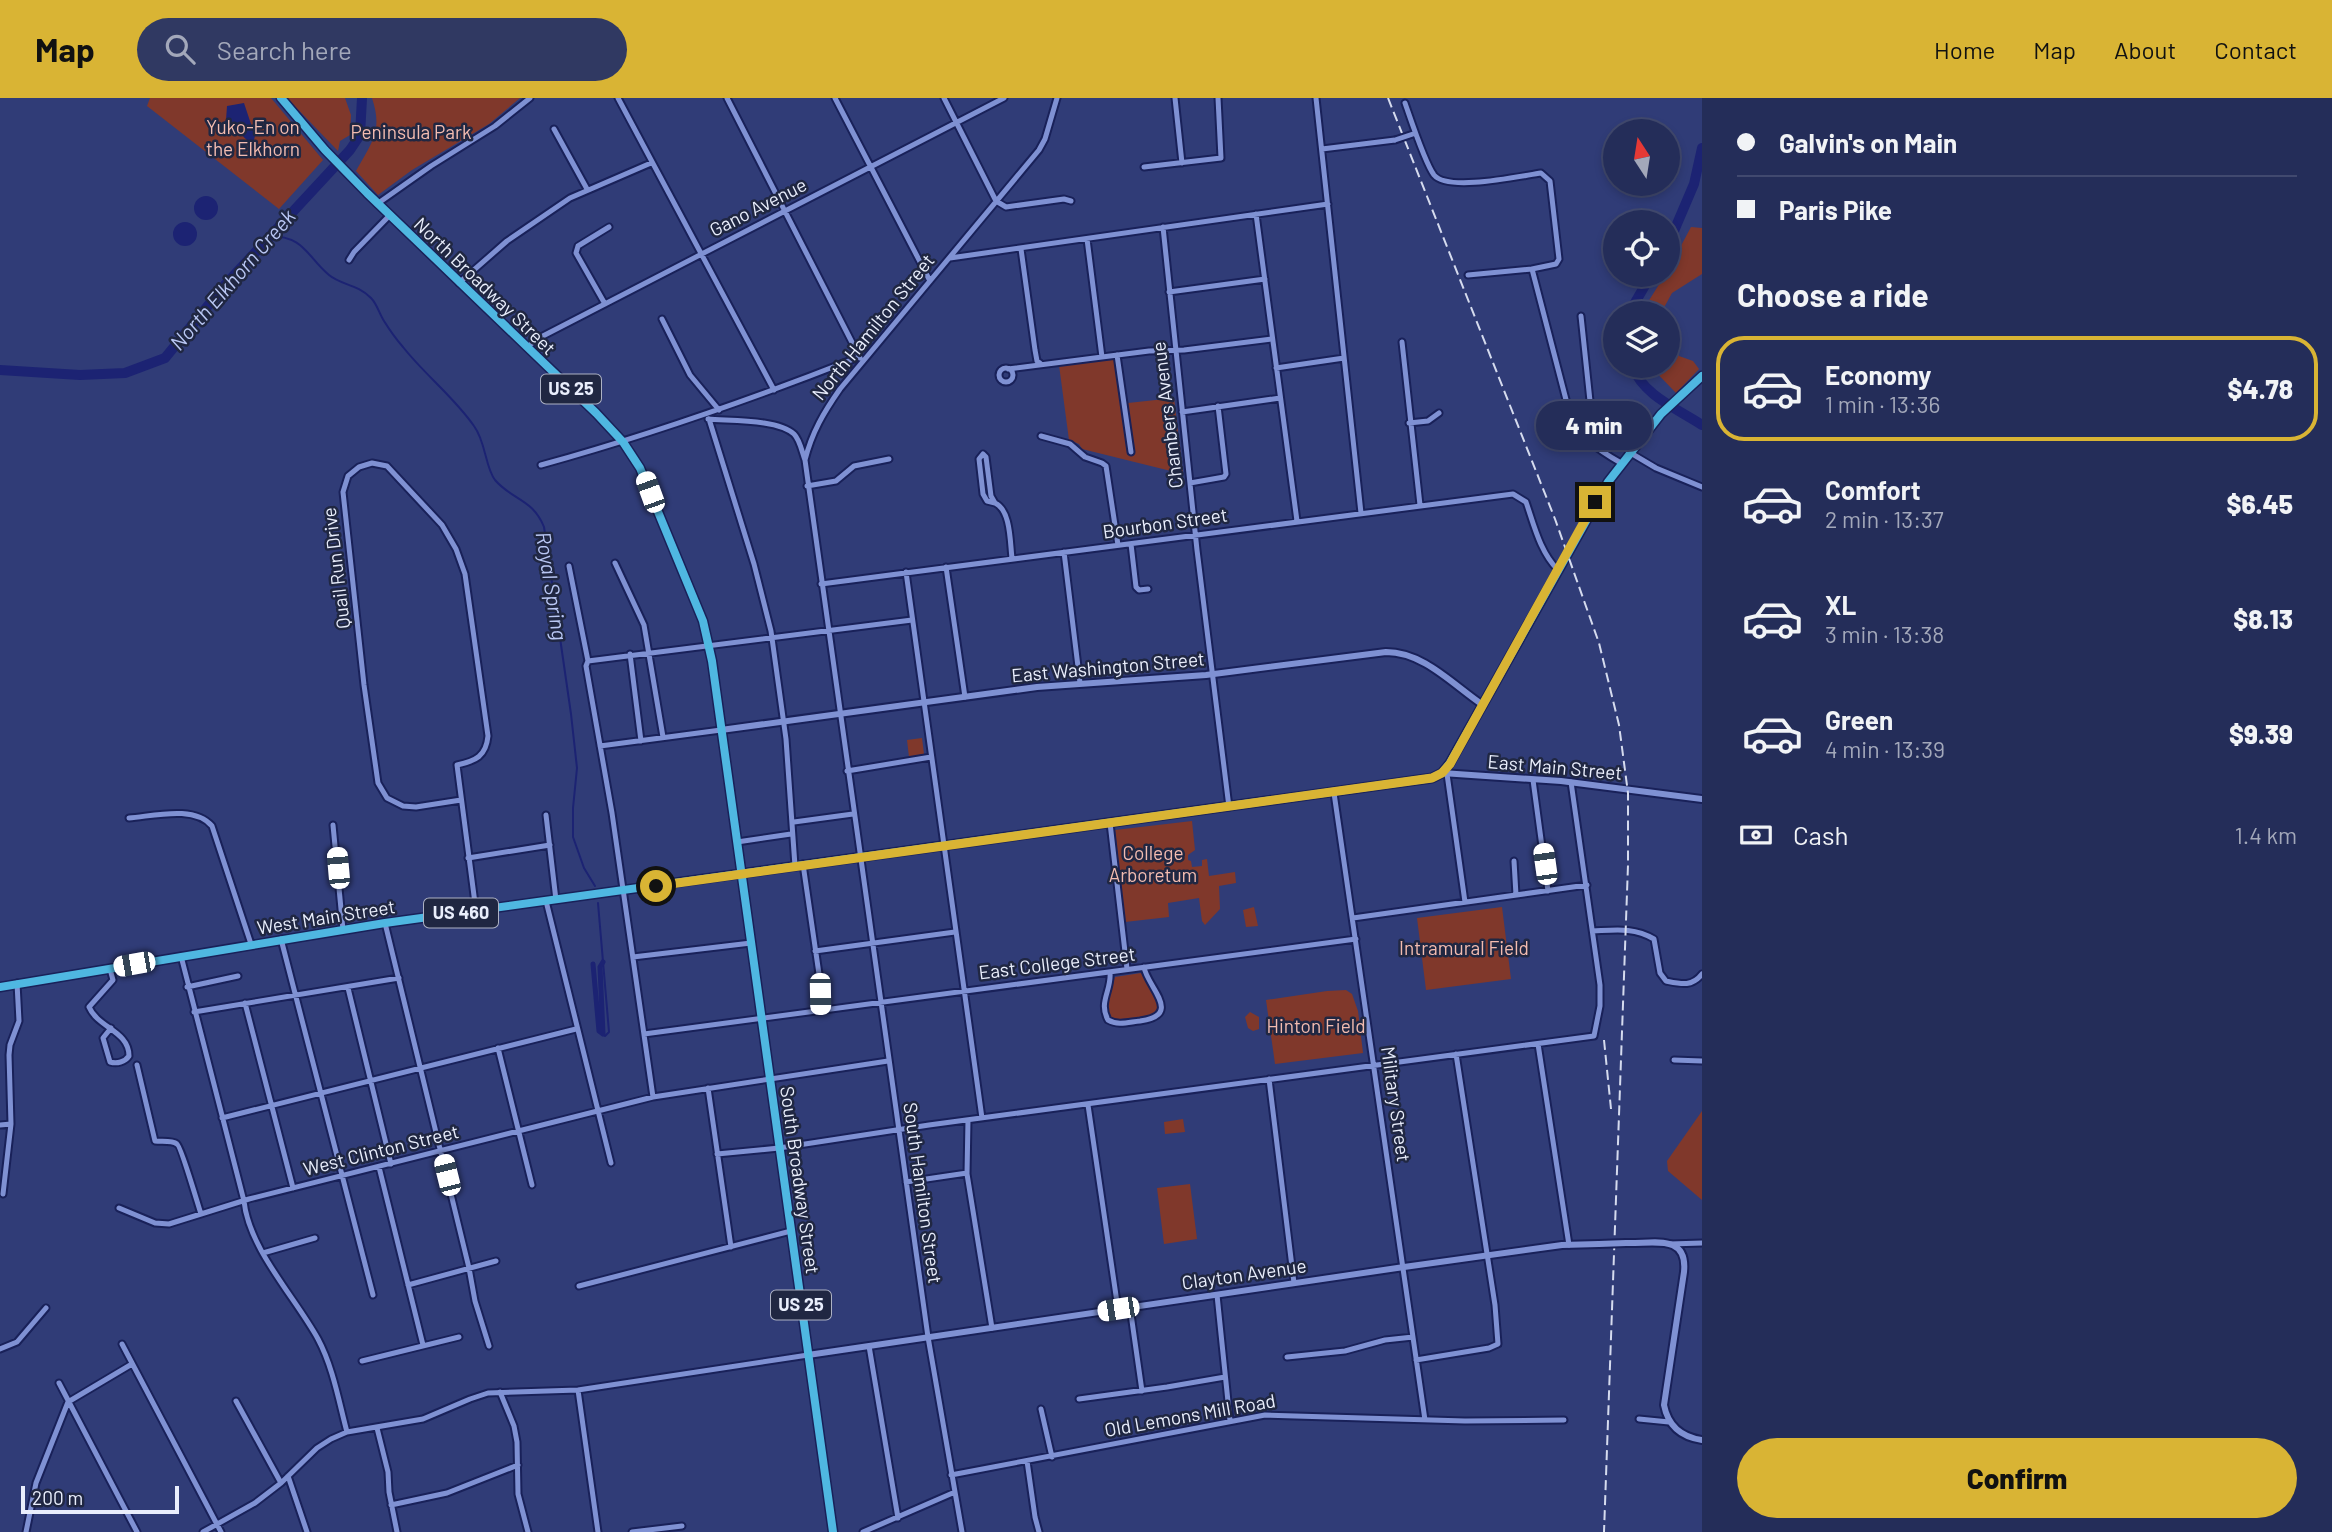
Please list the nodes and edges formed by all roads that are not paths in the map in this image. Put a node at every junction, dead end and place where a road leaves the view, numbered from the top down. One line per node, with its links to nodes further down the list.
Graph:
1 (281, 98): 24 (main road, North Broadway Street / US 25)
2 (530, 98): 24 (street)
3 (618, 98): 17 (street)
4 (727, 98): 26 (street)
5 (835, 98): 19 (street)
6 (944, 98): 13 (street)
7 (1004, 98): 13 (street, Gano Avenue)
8 (1057, 98): 22 (street, North Hamilton Street)
9 (1175, 98): 18 (street)
10 (1218, 98): 18 (street)
11 (1316, 98): 16 (street)
12 (1405, 103): 15 (street)
13 (956, 123): 19 (street, Gano Avenue); 22 (street)
14 (554, 129): 21 (street)
15 (1414, 133): 16 (street, bridge); 36 (street)
16 (1322, 149): 25 (street)
17 (651, 163): 21 (street); 33 (street)
18 (1182, 163): 20 (street)
19 (871, 167): 26 (street, Gano Avenue); 39 (street)
20 (1144, 167)
21 (587, 189): 40 (street)
22 (996, 201): 23 (street); 34 (street, North Hamilton Street)
23 (1071, 201)
24 (377, 204): 28 (main road, North Broadway Street / US 25)
25 (1328, 204): 27 (street); 51 (street)
26 (783, 212): 33 (street, Gano Avenue); 52 (street)
27 (1256, 214): 30 (street); 38 (street)
28 (390, 216): 35 (street); 40 (main road, North Broadway Street / US 25)
29 (609, 227): 42 (street)
30 (1163, 227): 31 (street); 41 (street, Chambers Avenue)
31 (1087, 239): 32 (street); 50 (street)
32 (1021, 249): 34 (street); 53 (street)
33 (701, 254): 42 (street, Gano Avenue); 57 (street)
34 (949, 258): 39 (street, North Hamilton Street)
35 (349, 260)
36 (1532, 269): 37 (street); 63 (street)
37 (1468, 275)
38 (1265, 279): 41 (street); 45 (street)
39 (930, 281): 52 (street, North Hamilton Street)
40 (459, 283): 47 (main road, North Broadway Street / US 25)
41 (1169, 292): 48 (street, Chambers Avenue)
42 (605, 304): 47 (street, Gano Avenue)
43 (1581, 316): 63 (street)
44 (662, 319): 60 (street)
45 (1272, 339): 48 (street); 54 (street)
46 (1402, 342): 66 (street)
47 (527, 347): 70 (main road, North Broadway Street / US 25)
48 (1175, 350): 49 (street); 61 (street, Chambers Avenue)
49 (1117, 355): 50 (street); 71 (street)
50 (1102, 357): 53 (street)
51 (1344, 358): 54 (street); 82 (street)
52 (860, 359): 57 (street); 69 (street, North Hamilton Street)
53 (1040, 363): 55 (street)
54 (1276, 368): 58 (street)
55 (1008, 369)
56 (1702, 376): 72 (main road)
57 (774, 390): 60 (street)
58 (1280, 398): 59 (street); 83 (street)
59 (1218, 407): 61 (street); 77 (street)
60 (719, 410): 64 (street)
61 (1182, 412): 77 (street, Chambers Avenue)
62 (1439, 413): 66 (street)
63 (1570, 415): 75 (street)
64 (698, 417): 65 (street); 70 (street)
65 (709, 419): 67 (street); 98 (street)
66 (1409, 423): 81 (street)
67 (794, 434): 69 (street); 74 (street)
68 (1041, 436): 86 (street)
69 (810, 439): 74 (street, North Hamilton Street)
70 (623, 442): 76 (street); 99 (main road, North Broadway Street / US 25)
71 (1131, 452)
72 (1629, 452): 75 (main road); 79 (street)
73 (889, 459): 78 (street)
74 (805, 460): 78 (street, North Hamilton Street)
75 (1621, 463): 92 (main road)
76 (541, 465)
77 (1190, 483): 84 (street, Chambers Avenue)
78 (807, 486): 94 (street, North Hamilton Street)
79 (1702, 487)
80 (995, 503): 80 (street); 88 (street)
81 (1420, 505): 82 (street, Bourbon Street); 92 (street, Bourbon Street)
82 (1361, 513): 83 (street, Bourbon Street)
83 (1297, 521): 84 (street, Bourbon Street)
84 (1196, 536): 85 (street, Bourbon Street); 103 (street, Chambers Avenue)
85 (1131, 544): 86 (street, Bourbon Street); 95 (street)
86 (1118, 545): 87 (street, Bourbon Street)
87 (1064, 552): 88 (street, Bourbon Street); 104 (street)
88 (1012, 558): 91 (street, Bourbon Street)
89 (615, 563): 100 (street)
90 (569, 566): 102 (street)
91 (946, 567): 93 (street, Bourbon Street); 105 (street)
92 (1558, 570): 107 (main road)
93 (906, 572): 94 (street, Bourbon Street); 96 (street)
94 (821, 584): 97 (street, North Hamilton Street)
95 (1148, 589)
96 (912, 620): 97 (street); 106 (street)
97 (828, 630): 98 (street); 108 (street, North Hamilton Street)
98 (772, 637): 99 (street); 109 (street)
99 (709, 644): 100 (street); 110 (main road, North Broadway Street / US 25)
100 (649, 651): 101 (street); 111 (street)
101 (630, 654): 102 (street); 112 (street)
102 (587, 661): 113 (street)
103 (1212, 675): 104 (street, East Washington Street); 107 (street, East Washington Street); 122 (street, Chambers Avenue)
104 (1080, 683): 105 (street, East Washington Street)
105 (965, 697): 106 (street, East Washington Street)
106 (923, 703): 108 (street, East Washington Street); 114 (street)
107 (1483, 705): 116 (main road)
108 (839, 714): 109 (street, East Washington Street); 115 (street, North Hamilton Street)
109 (783, 721): 110 (street, East Washington Street); 126 (street)
110 (721, 730): 111 (street); 130 (main road, US 25)
111 (663, 737): 112 (street)
112 (640, 741): 113 (street)
113 (600, 746): 139 (street)
114 (931, 757): 115 (street); 132 (street)
115 (847, 771): 124 (street, North Hamilton Street)
116 (1444, 774): 117 (street, East Main Street); 119 (main road, East Main Street / US 460); 144 (street)
117 (1533, 779): 118 (street, East Main Street); 140 (street)
118 (1571, 782): 120 (street, East Main Street); 138 (street)
119 (1334, 793): 122 (main road, East Main Street / US 460); 146 (street, Military Street)
120 (1702, 799)
121 (461, 800): 121 (street, Quail Run Drive); 134 (street)
122 (1229, 807): 127 (main road, East Main Street / US 460)
123 (546, 814): 131 (street)
124 (853, 814): 126 (street); 133 (street, North Hamilton Street)
125 (129, 818): 155 (street)
126 (794, 822): 129 (street)
127 (1110, 823): 132 (main road, East Main Street / US 460); 161 (street)
128 (333, 825): 148 (street)
129 (791, 834): 130 (street); 136 (street)
130 (737, 842): 137 (main road, US 25)
131 (550, 845): 134 (street); 142 (street)
132 (943, 846): 133 (main road, East Main Street / US 460); 150 (street)
133 (860, 856): 136 (main road, East Main Street / US 460); 153 (street, South Hamilton Street)
134 (468, 858): 145 (street)
135 (1514, 861): 141 (street)
136 (799, 865): 137 (main road, East Main Street / US 460); 156 (street)
137 (741, 874): 139 (main road, West Main Street / US 460); 154 (main road, South Broadway Street / US 25)
138 (1587, 885): 140 (street); 149 (street)
139 (623, 891): 142 (main road, West Main Street / US 460); 158 (street)
140 (1548, 891): 141 (street)
141 (1516, 895): 144 (street)
142 (556, 900): 143 (main road, West Main Street / US 460)
143 (546, 901): 145 (main road, West Main Street / US 460); 178 (street)
144 (1465, 902): 146 (street)
145 (476, 911): 147 (main road, West Main Street / US 460)
146 (1353, 918): 152 (street, Military Street)
147 (385, 923): 148 (main road, West Main Street / US 460); 165 (street)
148 (343, 930): 151 (main road, West Main Street / US 460)
149 (1593, 931): 163 (street); 181 (street)
150 (955, 932): 153 (street); 170 (street)
151 (281, 939): 155 (main road, West Main Street / US 460); 171 (street)
152 (1356, 939): 159 (street, East College Street); 189 (street, Military Street)
153 (872, 942): 156 (street); 172 (street, South Hamilton Street)
154 (751, 943): 158 (street); 176 (main road, South Broadway Street / US 25)
155 (251, 944): 157 (main road, West Main Street / US 460)
156 (816, 951): 174 (street)
157 (181, 956): 160 (main road, West Main Street / US 460); 167 (street)
158 (633, 957): 179 (street)
159 (1144, 967): 161 (street, East College Street); 162 (street)
160 (110, 969): 166 (main road, West Main Street / US 460); 177 (street)
161 (1127, 970): 162 (street, East College Street)
162 (1110, 972): 170 (street, East College Street)
163 (1702, 974)
164 (238, 976): 167 (street)
165 (399, 978): 169 (street); 190 (street)
166 (17, 984): 168 (main road, West Main Street / US 460); 182 (street)
167 (187, 986): 175 (street)
168 (0, 987)
169 (348, 988): 171 (street); 193 (street)
170 (963, 991): 172 (street, East College Street); 201 (street)
171 (296, 995): 173 (street); 195 (street)
172 (880, 1002): 174 (street, East College Street); 186 (street, South Hamilton Street)
173 (246, 1003): 175 (street); 198 (street)
174 (820, 1010): 176 (street, East College Street)
175 (194, 1012): 200 (street)
176 (762, 1018): 179 (street, East College Street); 191 (main road, South Broadway Street / US 25)
177 (111, 1028): 177 (street)
178 (576, 1029): 183 (street); 199 (street)
179 (644, 1034): 196 (street)
180 (0, 1042): 182 (street)
181 (1538, 1044): 184 (street); 226 (street)
182 (10, 1045): 203 (street)
183 (498, 1048): 190 (street); 205 (street)
184 (1456, 1054): 189 (street); 229 (street)
185 (1674, 1060): 187 (street)
186 (888, 1061): 191 (street, West Clinton Street); 206 (street, South Hamilton Street)
187 (1702, 1061)
188 (137, 1065): 221 (street)
189 (1374, 1065): 192 (street); 231 (street, Military Street)
190 (420, 1070): 193 (street); 208 (street)
191 (770, 1078): 194 (street, West Clinton Street); 207 (main road, South Broadway Street / US 25)
192 (1269, 1079): 197 (street); 233 (street)
193 (372, 1082): 195 (street); 211 (street)
194 (708, 1088): 196 (street, West Clinton Street); 209 (street)
195 (321, 1094): 198 (street); 214 (street)
196 (653, 1097): 199 (street, West Clinton Street)
197 (1088, 1105): 201 (street); 240 (street)
198 (272, 1106): 200 (street); 217 (street)
199 (598, 1111): 205 (street, West Clinton Street); 210 (street)
200 (222, 1118): 219 (street)
201 (982, 1118): 202 (street)
202 (968, 1120): 206 (street); 213 (street)
203 (11, 1124): 204 (street); 218 (street)
204 (0, 1125)
205 (519, 1131): 208 (street, West Clinton Street); 216 (street)
206 (898, 1131): 207 (street); 215 (street, South Hamilton Street)
207 (779, 1148): 209 (street); 222 (main road, South Broadway Street / US 25)
208 (441, 1151): 211 (street, West Clinton Street); 232 (street)
209 (717, 1154): 227 (street)
210 (611, 1163)
211 (391, 1164): 212 (street, West Clinton Street)
212 (379, 1167): 214 (street, West Clinton Street); 234 (street)
213 (967, 1173): 215 (street); 241 (street)
214 (342, 1176): 217 (street, West Clinton Street); 237 (street)
215 (906, 1182): 243 (street, South Hamilton Street)
216 (532, 1185)
217 (293, 1188): 219 (street, West Clinton Street)
218 (3, 1194)
219 (244, 1201): 221 (street, West Clinton Street); 228 (street)
220 (119, 1208): 221 (street, West Clinton Street)
221 (201, 1214)
222 (791, 1231): 227 (street); 250 (main road, South Broadway Street / US 25)
223 (315, 1238): 228 (street)
224 (1702, 1243): 225 (street)
225 (1670, 1244): 226 (street, Clayton Avenue, bridge); 268 (street)
226 (1569, 1245): 229 (street, Clayton Avenue)
227 (731, 1247): 235 (street)
228 (264, 1253): 270 (street)
229 (1486, 1256): 231 (street, Clayton Avenue); 252 (street)
230 (496, 1261): 232 (street)
231 (1404, 1267): 233 (street, Clayton Avenue); 244 (street, Military Street)
232 (469, 1268): 234 (street); 247 (street)
233 (1294, 1283): 236 (street, Clayton Avenue)
234 (408, 1285): 246 (street)
235 (579, 1286)
236 (1217, 1294): 238 (street, Clayton Avenue); 255 (street)
237 (373, 1296)
238 (1130, 1307): 240 (street, Clayton Avenue); 258 (street)
239 (46, 1308): 249 (street)
240 (1118, 1309): 241 (street, Clayton Avenue)
241 (992, 1328): 243 (street, Clayton Avenue)
242 (459, 1337): 246 (street)
243 (928, 1337): 248 (street, Clayton Avenue); 275 (street, South Hamilton Street)
244 (1413, 1337): 251 (street); 252 (street, Military Street)
245 (122, 1344): 254 (street)
246 (423, 1345): 253 (street)
247 (489, 1346)
248 (869, 1346): 250 (street, Clayton Avenue); 280 (street)
249 (0, 1349)
250 (808, 1355): 257 (street); 292 (main road, South Broadway Street / US 25)
251 (1287, 1357)
252 (1416, 1360): 265 (street, Military Street)
253 (362, 1361)
254 (132, 1364): 262 (street); 281 (street)
255 (1225, 1377): 258 (street); 267 (street)
256 (59, 1383): 262 (street)
257 (578, 1390): 259 (street); 290 (street)
258 (1142, 1391): 260 (street)
259 (500, 1392): 269 (street); 274 (street)
260 (1079, 1399)
261 (236, 1401): 277 (street)
262 (68, 1402): 283 (street); 284 (street)
263 (1041, 1409): 272 (street)
264 (1639, 1419): 268 (street)
265 (1425, 1420): 266 (street, Old Lemons Mill Road); 267 (street, Old Lemons Mill Road)
266 (1564, 1420)
267 (1230, 1421): 272 (street, Old Lemons Mill Road)
268 (1669, 1422): 271 (street)
269 (377, 1428): 270 (street); 279 (street)
270 (347, 1432): 276 (street)
271 (1702, 1440)
272 (1052, 1457): 273 (street, Old Lemons Mill Road)
273 (1027, 1461): 275 (street, Old Lemons Mill Road); 295 (street)
274 (518, 1465): 279 (street); 289 (street)
275 (951, 1475): 278 (street, South Hamilton Street)
276 (288, 1476): 277 (street); 287 (street)
277 (281, 1483): 281 (street)
278 (955, 1492): 280 (street); 294 (street, South Hamilton Street)
279 (391, 1504): 288 (street)
280 (898, 1518): 293 (street)
281 (217, 1525): 285 (street); 286 (street)
282 (682, 1526): 291 (street)
283 (26, 1532)
284 (137, 1532)
285 (203, 1532)
286 (221, 1532)
287 (307, 1532)
288 (397, 1532)
289 (528, 1532)
290 (598, 1532)
291 (632, 1532)
292 (833, 1532)
293 (863, 1532)
294 (962, 1532)
295 (1040, 1532)

